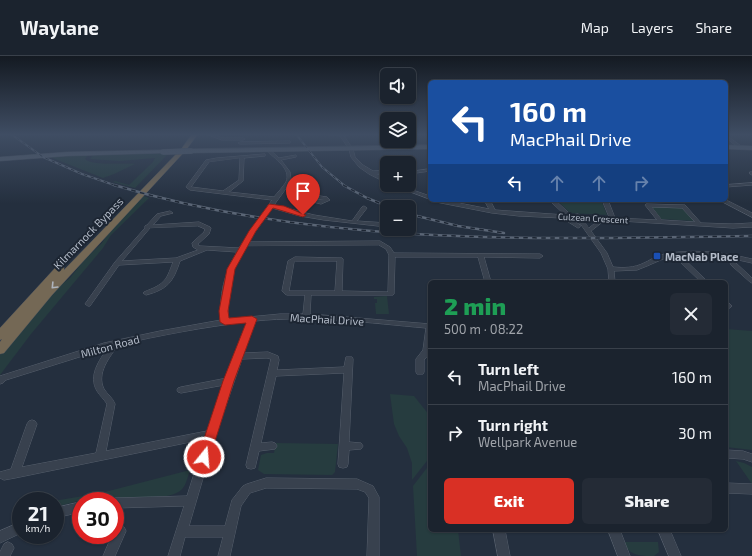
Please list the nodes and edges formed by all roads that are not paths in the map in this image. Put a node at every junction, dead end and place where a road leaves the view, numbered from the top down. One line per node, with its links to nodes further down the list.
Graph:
1 (21, 157): 9 (main road, bridge)
2 (169, 157): 70 (highway, Kilmarnock Bypass)
3 (176, 157): 73 (highway, Kilmarnock Bypass, one-way to 73)
4 (238, 157): 20 (street)
5 (242, 157): 20 (street)
6 (275, 157): 10 (street)
7 (287, 157): 10 (street)
8 (353, 157): 13 (street)
9 (0, 159)
10 (278, 159): 16 (street)
11 (428, 170): 14 (street)
12 (380, 172): 13 (street)
13 (371, 173): 15 (street)
14 (416, 173)
15 (380, 178)
16 (289, 181): 21 (street); 23 (street)
17 (752, 184): 18 (street)
18 (728, 186)
19 (413, 192): 22 (street)
20 (224, 193): 23 (street)
21 (318, 197)
22 (428, 197)
23 (276, 199): 29 (street)
24 (446, 202): 31 (street, Culzean Crescent)
25 (488, 202): 31 (street)
26 (554, 202): 35 (street)
27 (606, 202): 38 (street)
28 (726, 202): 33 (street)
29 (271, 206): 40 (street); 47 (street)
30 (364, 208): 40 (street)
31 (492, 211): 34 (street, Culzean Crescent)
32 (170, 213): 45 (street)
33 (752, 215)
34 (562, 216): 35 (street, Culzean Crescent); 44 (street)
35 (569, 216): 36 (street, Culzean Crescent)
36 (578, 216): 37 (street, Culzean Crescent); 57 (street)
37 (605, 218): 38 (street, Culzean Crescent); 46 (street)
38 (612, 218): 39 (street, Culzean Crescent)
39 (660, 221): 42 (street, Culzean Crescent); 42 (street)
40 (354, 222): 41 (street)
41 (380, 224)
42 (699, 224): 43 (street, Culzean Crescent)
43 (752, 225)
44 (578, 226)
45 (148, 227): 48 (street); 56 (street)
46 (591, 229)
47 (243, 247): 48 (street); 50 (street); 68 (street)
48 (205, 249): 54 (street)
49 (675, 254): 53 (street); 57 (street); 60 (street)
50 (392, 255): 51 (street); 63 (street)
51 (480, 255): 52 (street); 58 (street)
52 (540, 256)
53 (730, 256): 55 (street); 61 (street)
54 (177, 260): 56 (street); 62 (street)
55 (752, 261)
56 (118, 263): 65 (street)
57 (611, 269): 59 (street)
58 (487, 280)
59 (612, 280)
60 (703, 280)
61 (752, 281)
62 (146, 293)
63 (338, 294): 64 (street); 64 (street)
64 (308, 295): 66 (street)
65 (88, 304)
66 (306, 316): 67 (street, MacPhail Drive); 69 (street, MacPhail Drive)
67 (252, 319): 68 (street, MacPhail Drive); 74 (street)
68 (225, 322): 71 (street, Milton Road)
69 (428, 327)
70 (0, 336)
71 (116, 343): 79 (street, Milton Road); 89 (street)
72 (428, 343): 77 (street)
73 (0, 350)
74 (238, 356): 78 (street); 80 (street)
75 (349, 359): 76 (street)
76 (348, 370): 78 (street); 85 (street)
77 (420, 372)
78 (273, 373): 87 (street)
79 (0, 381)
80 (229, 381): 81 (street); 83 (street)
81 (181, 390)
82 (32, 424): 93 (street)
83 (211, 434): 89 (street); 97 (street)
84 (272, 446): 87 (street)
85 (344, 446): 86 (street); 91 (street)
86 (358, 446)
87 (256, 447): 92 (street)
88 (728, 454): 90 (street)
89 (100, 456): 93 (street)
90 (752, 458)
91 (342, 464)
92 (251, 465)
93 (15, 473): 94 (street)
94 (4, 475)
95 (728, 488): 96 (street)
96 (752, 489)
97 (190, 500): 98 (street); 100 (street)
98 (124, 504)
99 (12, 531): 105 (street)
100 (183, 532): 101 (street); 108 (street)
101 (230, 532): 109 (street); 110 (street)
102 (499, 532): 111 (street)
103 (615, 532): 112 (street)
104 (665, 532): 113 (street)
105 (0, 537)
106 (114, 544): 107 (street)
107 (109, 556)
108 (174, 556)
109 (224, 556)
110 (373, 556)
111 (504, 556)
112 (624, 556)
113 (676, 556)

